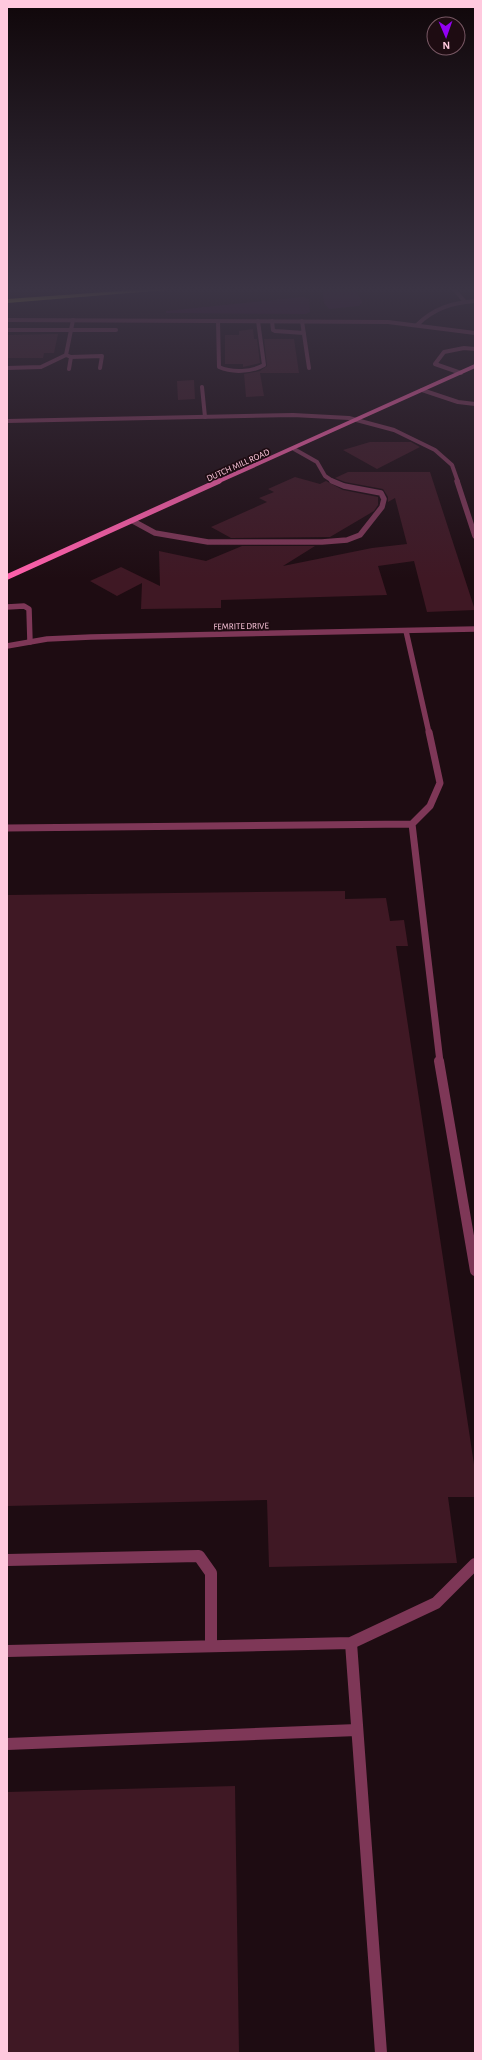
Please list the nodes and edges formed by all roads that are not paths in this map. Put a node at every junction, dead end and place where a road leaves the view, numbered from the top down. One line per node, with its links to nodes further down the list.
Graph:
1 (431, 386): 3 (street, DUTCH MILL ROAD)
2 (202, 387): 5 (street)
3 (422, 390): 4 (street); 6 (street, DUTCH MILL ROAD)
4 (475, 404)
5 (205, 417): 6 (street); 7 (street)
6 (359, 419): 8 (street, DUTCH MILL ROAD); 10 (street)
7 (7, 421)
8 (294, 449): 9 (street, DUTCH MILL ROAD); 9 (street)
9 (133, 521): 11 (street, DUTCH MILL ROAD)
10 (475, 536)
11 (7, 577)
12 (7, 606): 15 (street)
13 (475, 629): 14 (street, FEMRITE DRIVE)
14 (406, 631): 15 (street, FEMRITE DRIVE); 17 (street)
15 (30, 642): 16 (street, FEMRITE DRIVE)
16 (7, 646)
17 (412, 824): 18 (street); 19 (street)
18 (7, 828)
19 (475, 1271)
20 (7, 1560): 23 (street)
21 (475, 1564): 22 (street)
22 (351, 1643): 23 (street); 25 (street)
23 (211, 1646): 24 (street)
24 (7, 1651)
25 (357, 1730): 26 (street); 27 (street)
26 (7, 1744)
27 (381, 2053)

